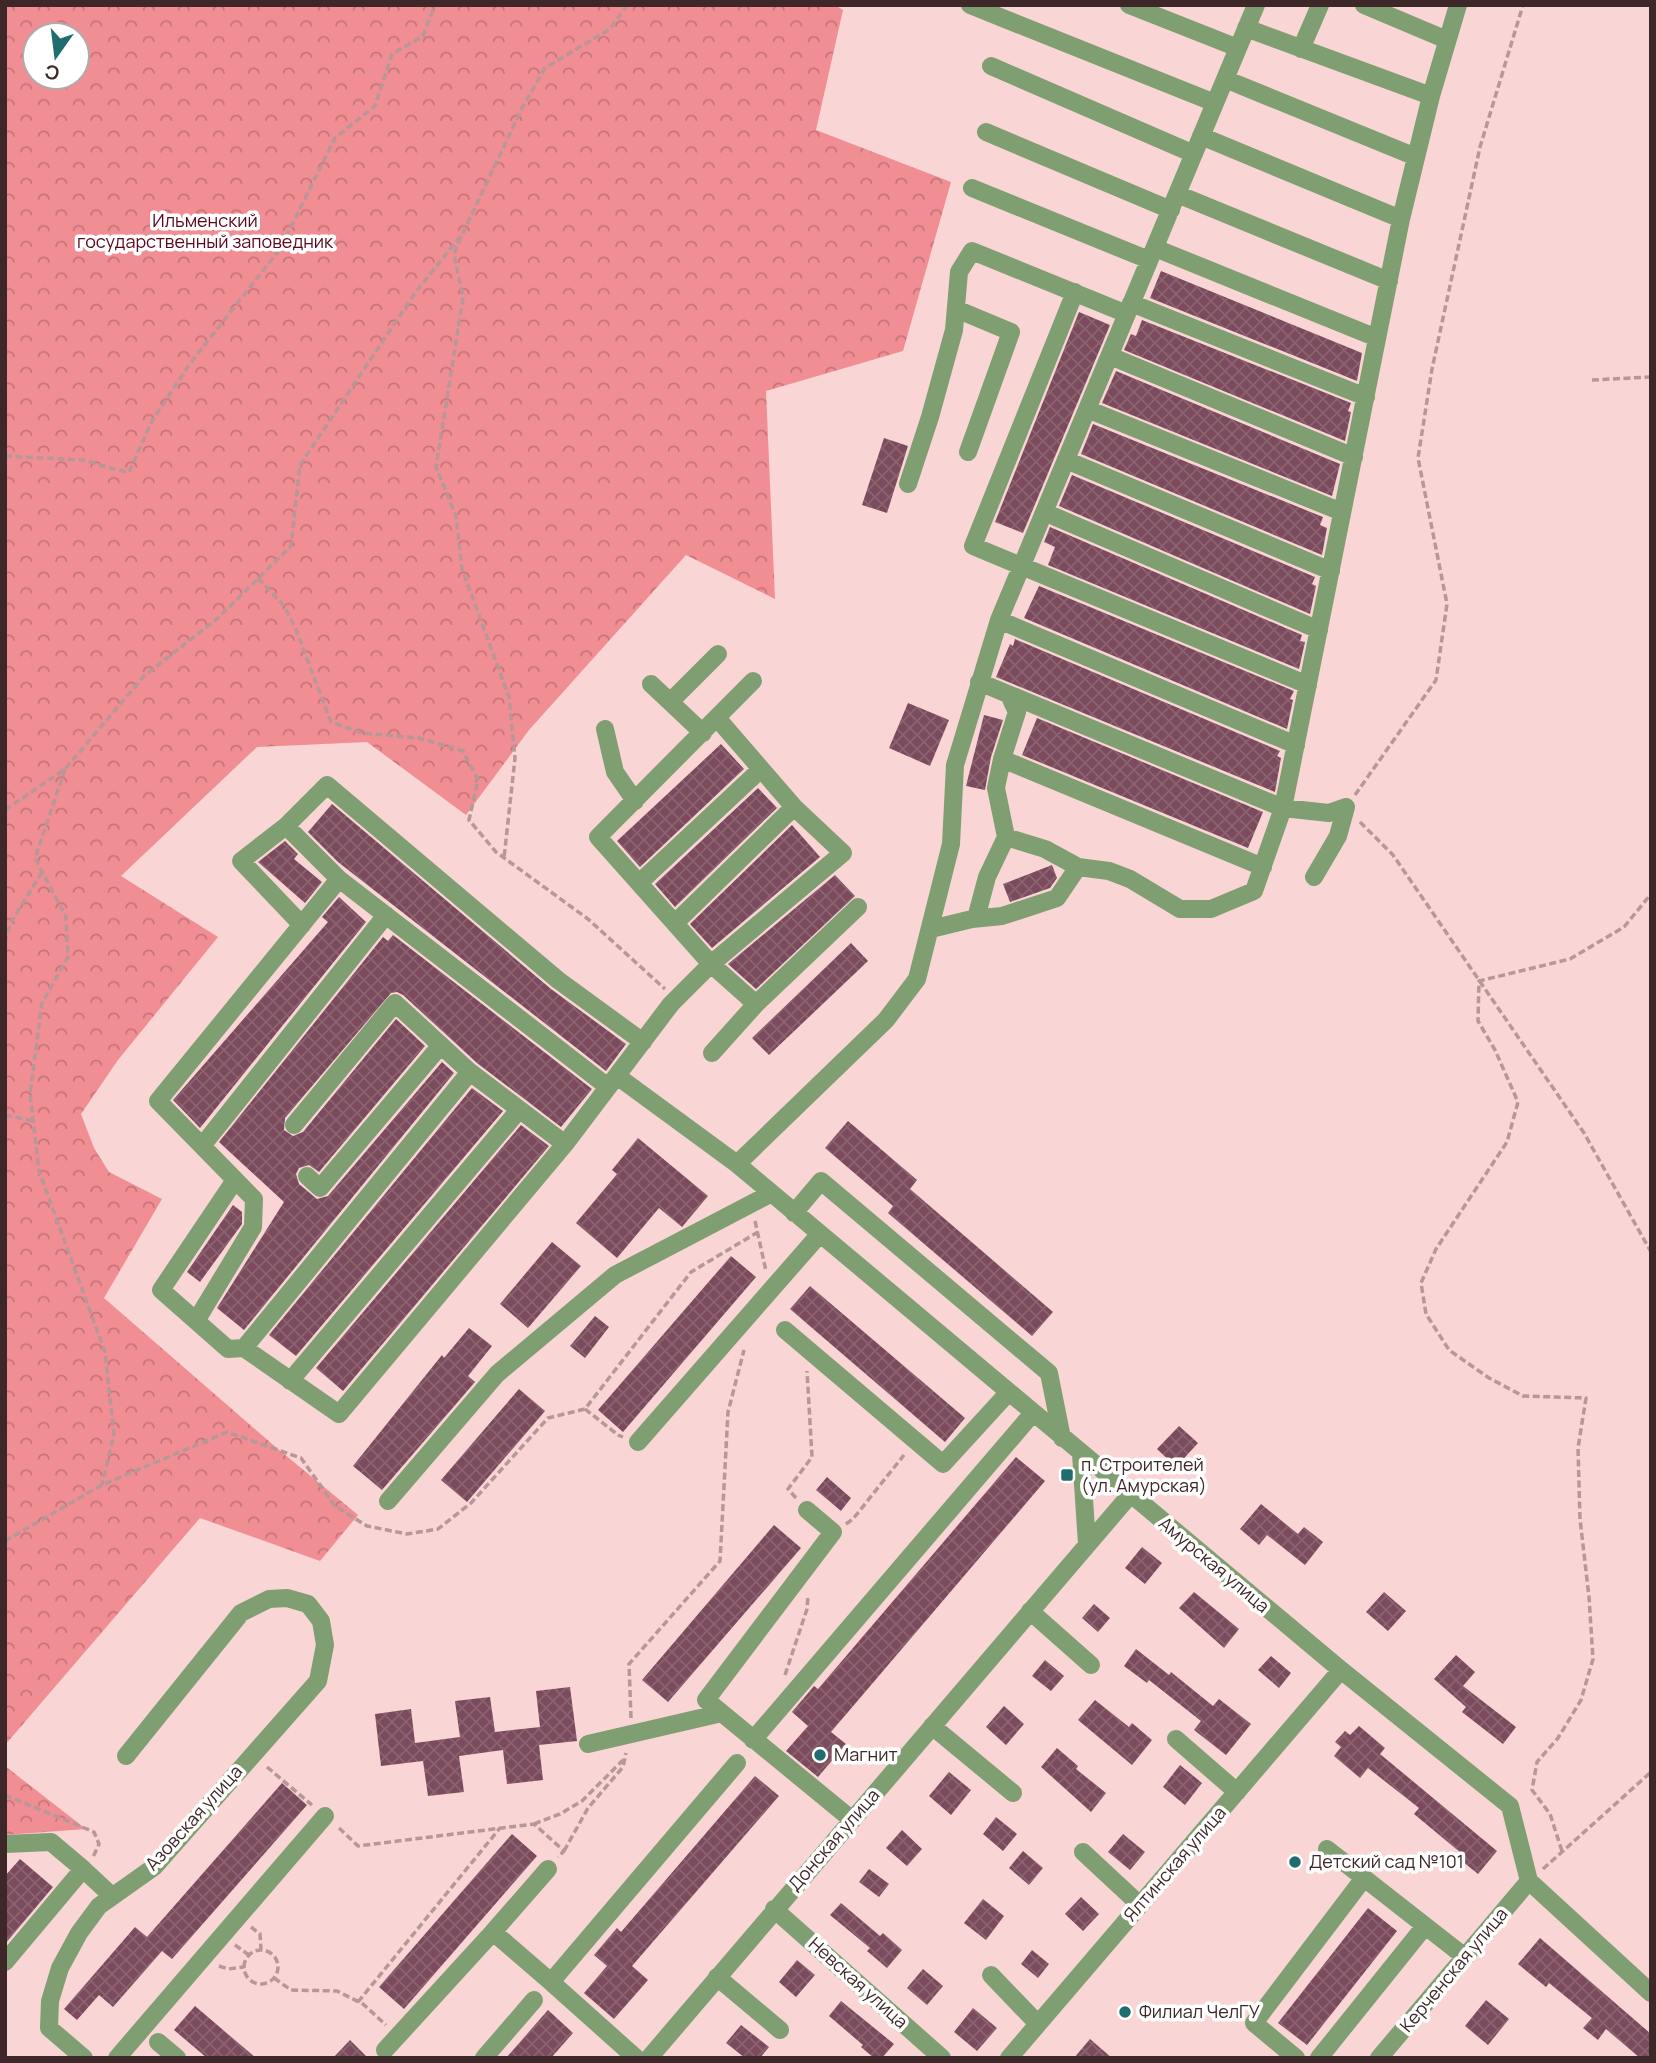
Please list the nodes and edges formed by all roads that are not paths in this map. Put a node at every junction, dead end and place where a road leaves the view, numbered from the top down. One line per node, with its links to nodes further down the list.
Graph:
1 (970, 5): 14 (street)
2 (1129, 5): 9 (street)
3 (1256, 5): 7 (street)
4 (1320, 5): 10 (street)
5 (1364, 5): 8 (street)
6 (1458, 5): 8 (street)
7 (1246, 28): 9 (street); 10 (street)
8 (1447, 40): 13 (street)
9 (1238, 48): 12 (street)
10 (1301, 49): 13 (street)
11 (991, 66): 17 (street)
12 (1225, 79): 14 (street); 18 (street)
13 (1431, 96): 18 (street)
14 (1215, 103): 16 (street)
15 (986, 132): 20 (street)
16 (1201, 136): 17 (street); 21 (street)
17 (1194, 154): 20 (street)
18 (1416, 158): 21 (street)
19 (972, 188): 22 (street)
20 (1174, 202): 22 (street); 23 (street)
21 (1401, 219): 23 (street)
22 (1152, 254): 26 (street); 27 (street)
23 (1389, 282): 27 (street)
24 (1075, 292): 25 (street); 26 (street); 37 (street)
25 (956, 309): 31 (street); 34 (street)
26 (1129, 309): 28 (street); 29 (street)
27 (1377, 338): 29 (street)
28 (1110, 356): 30 (street); 32 (street)
29 (1366, 397): 32 (street)
30 (1087, 409): 33 (street); 36 (street)
31 (968, 452)
32 (1354, 457): 36 (street)
33 (1066, 460): 35 (street); 38 (street)
34 (908, 484)
35 (1044, 512): 37 (street); 40 (street)
36 (1342, 512): 38 (street)
37 (1022, 566): 39 (street); 45 (street)
38 (1331, 571): 40 (street)
39 (999, 620): 43 (street); 51 (street)
40 (1319, 630): 45 (street)
41 (718, 654): 47 (street)
42 (754, 681): 48 (street)
43 (979, 682): 46 (street); 69 (street)
44 (651, 684): 47 (street)
45 (1308, 685): 51 (street)
46 (1009, 695): 52 (street); 56 (street)
47 (670, 702): 50 (street)
48 (717, 718): 50 (street); 53 (street)
49 (605, 729): 54 (street)
50 (703, 733): 54 (street)
51 (1296, 745): 56 (street)
52 (1002, 759): 58 (street); 60 (street)
53 (760, 770): 55 (street); 63 (street)
54 (635, 801): 63 (street)
55 (794, 807): 67 (street); 70 (street)
56 (1283, 808): 60 (street); 61 (street)
57 (286, 826): 62 (street, Амурская улица); 68 (street); 72 (street)
58 (1006, 837): 59 (street); 66 (street)
59 (1078, 867): 60 (street); 66 (street)
60 (1263, 867)
61 (1314, 877)
62 (339, 879): 65 (street, Амурская улица); 68 (street)
63 (639, 883): 67 (street)
64 (858, 907): 71 (street)
65 (386, 915): 76 (street, Амурская улица); 80 (street)
66 (976, 918): 69 (street)
67 (675, 923): 70 (street)
68 (302, 925): 80 (street)
69 (931, 929): 81 (street)
70 (711, 964): 71 (street); 72 (street)
71 (756, 1004): 74 (street)
72 (643, 1042): 76 (street)
73 (441, 1045): 75 (street); 78 (street); 82 (street)
74 (712, 1053)
75 (470, 1072): 77 (street); 89 (street)
76 (613, 1082): 79 (street); 81 (street, Амурская улица)
77 (519, 1110): 79 (street); 90 (street)
78 (294, 1125)
79 (565, 1144): 90 (street)
80 (202, 1146): 83 (street)
81 (737, 1164): 84 (street, Амурская улица)
82 (307, 1175)
83 (235, 1180): 87 (street); 87 (street)
84 (770, 1194): 85 (street, Амурская улица); 97 (street)
85 (794, 1213): 86 (street, Амурская улица); 93 (street)
86 (819, 1235): 91 (street, Амурская улица); 94 (street)
87 (195, 1321): 89 (street)
88 (785, 1331): 91 (street)
89 (244, 1348): 90 (street)
90 (290, 1381)
91 (1008, 1393): 92 (street, Амурская улица)
92 (1032, 1413): 93 (street, Амурская улица); 106 (street)
93 (1062, 1438): 95 (street, Амурская улица)
94 (638, 1442)
95 (1081, 1454): 96 (street, Амурская улица); 99 (street)
96 (1130, 1495): 99 (street, Донская улица); 102 (street, Амурская улица)
97 (388, 1501)
98 (807, 1510): 103 (street)
99 (1087, 1544): 100 (street, Донская улица)
100 (1030, 1611): 101 (street); 104 (street, Донская улица)
101 (1091, 1665)
102 (1340, 1670): 110 (street, Ялтинская улица); 120 (street, Амурская улица)
103 (722, 1713): 106 (street); 107 (street)
104 (932, 1726): 111 (street); 113 (street, Донская улица)
105 (1176, 1739): 110 (street)
106 (754, 1740): 113 (street)
107 (588, 1744)
108 (126, 1756): 121 (street, Азовская улица)
109 (737, 1763): 130 (street)
110 (1237, 1792): 122 (street, Ялтинская улица)
111 (1013, 1793)
112 (325, 1816): 138 (street)
113 (851, 1819): 123 (street, Донская улица)
114 (5, 1844): 117 (street)
115 (1327, 1849): 119 (street)
116 (1083, 1852): 122 (street)
117 (83, 1869): 121 (street); 127 (street)
118 (548, 1869): 125 (street)
119 (1364, 1878): 124 (street); 145 (street)
120 (1529, 1881): 126 (street, Керченская улица); 131 (street)
121 (113, 1896): 137 (street, Азовская улица)
122 (1140, 1905): 133 (street, Ялтинская улица)
123 (774, 1909): 129 (street, Донская улица); 143 (street, Невская улица)
124 (1425, 1926): 126 (street); 146 (street)
125 (493, 1932): 130 (street); 136 (street)
126 (1465, 1957): 147 (street, Керченская улица)
127 (5, 1962)
128 (991, 1975): 133 (street)
129 (717, 1977): 134 (street); 142 (street, Донская улица)
130 (551, 1982): 141 (street)
131 (1651, 1993)
132 (534, 2000): 140 (street)
133 (1038, 2024): 144 (street, Ялтинская улица)
134 (779, 2030)
135 (158, 2042): 139 (street)
136 (385, 2050)
137 (84, 2058)
138 (117, 2058)
139 (177, 2058)
140 (484, 2058)
141 (636, 2058)
142 (649, 2058)
143 (942, 2058)
144 (1009, 2058)
145 (1296, 2058)
146 (1319, 2058)
147 (1379, 2058)

